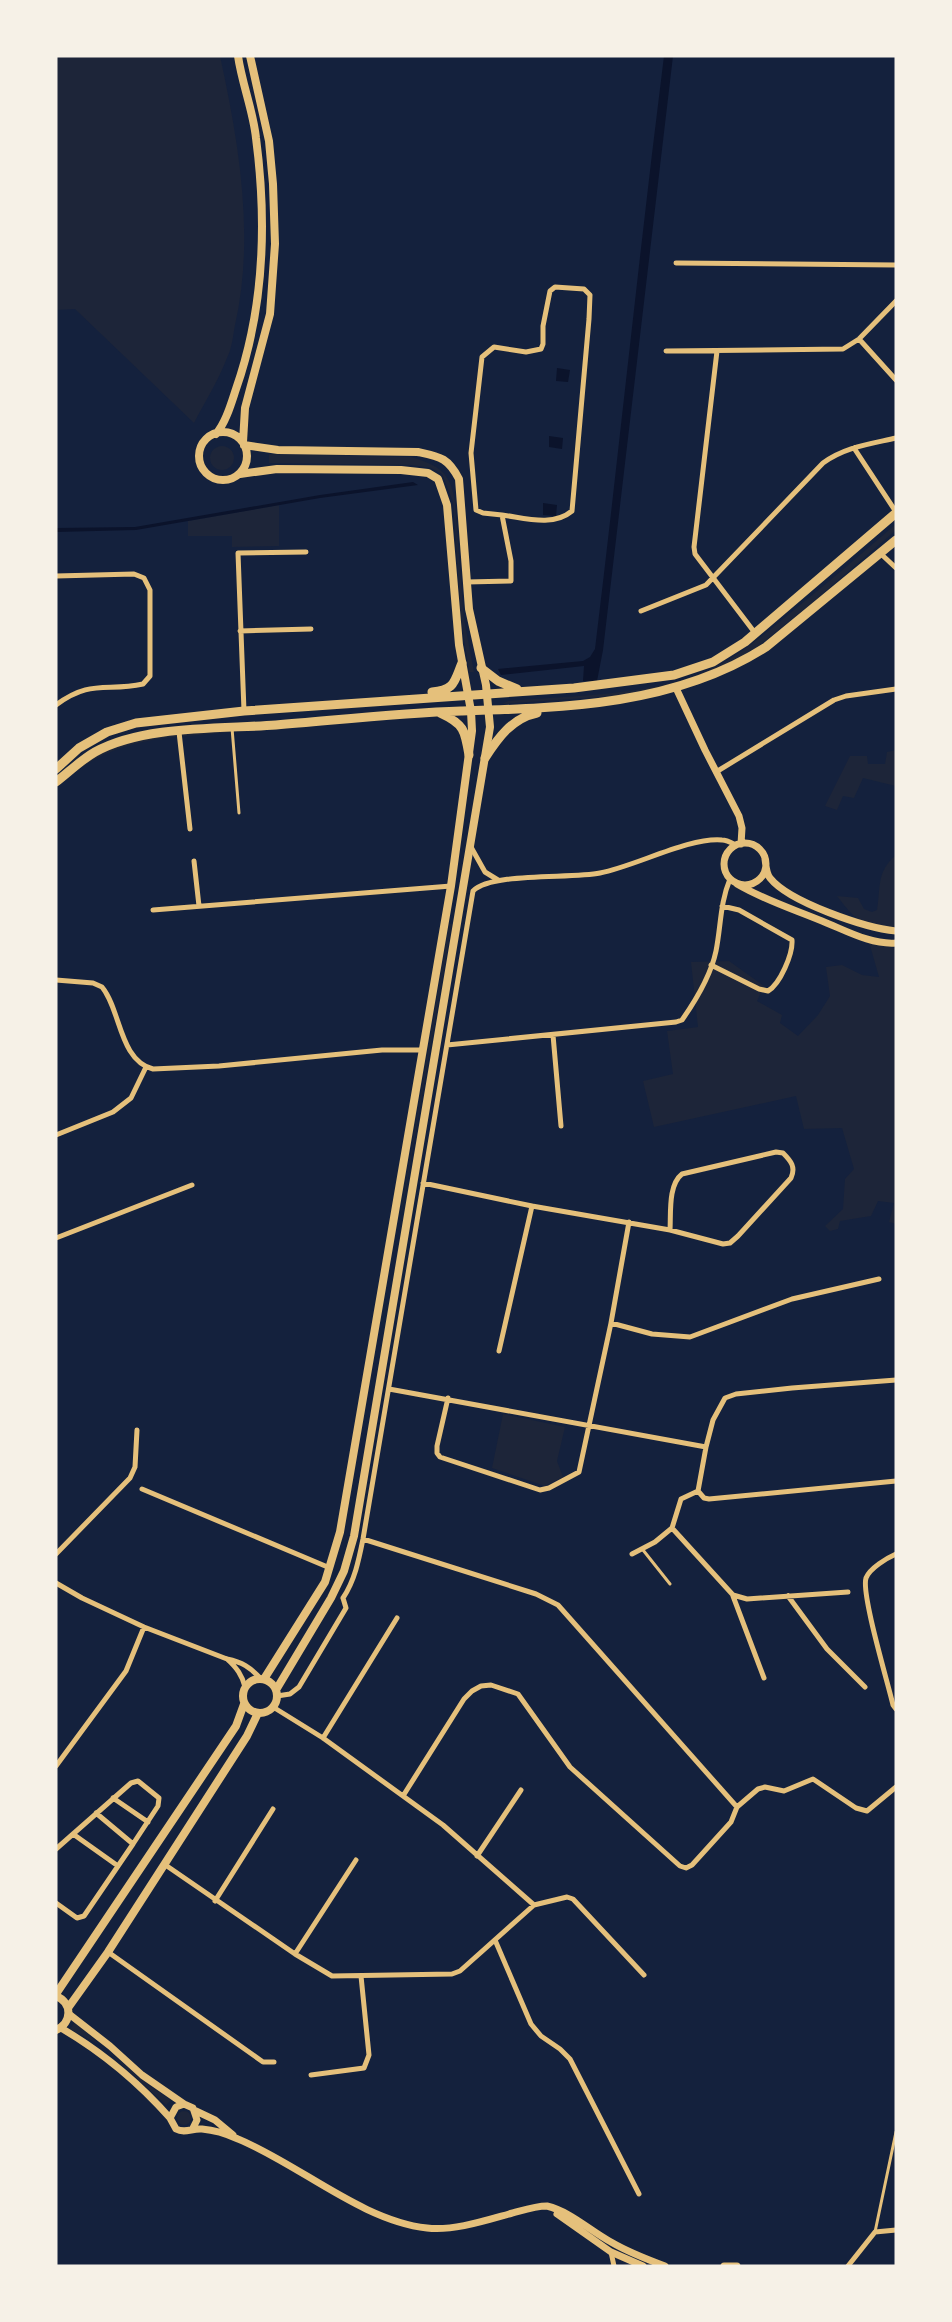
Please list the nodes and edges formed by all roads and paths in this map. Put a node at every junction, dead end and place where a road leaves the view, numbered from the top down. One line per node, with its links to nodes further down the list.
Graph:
1 (238, 56): 10 (main road)
2 (250, 56): 12 (main road)
3 (676, 263): 4 (street)
4 (896, 265)
5 (896, 301): 6 (street)
6 (859, 339): 8 (street); 9 (street)
7 (666, 351): 8 (street)
8 (717, 351): 22 (street)
9 (896, 380)
10 (216, 434): 12 (main road); 14 (main road)
11 (896, 438): 13 (street)
12 (243, 443): 14 (main road); 23 (main road)
13 (854, 448): 15 (street); 22 (street)
14 (240, 474): 29 (main road)
15 (896, 513): 27 (main road)
16 (502, 516): 16 (street); 23 (street)
17 (896, 540): 19 (main road)
18 (306, 552): 26 (street)
19 (880, 553): 20 (street); 31 (main road)
20 (896, 568)
21 (56, 576): 37 (street)
22 (713, 578): 24 (street); 27 (street)
23 (467, 582): 30 (main road)
24 (641, 611)
25 (311, 629): 26 (street)
26 (240, 630): 39 (street)
27 (755, 633): 28 (main road)
28 (713, 662): 31 (main road); 33 (main road)
29 (462, 664): 35 (main road); 36 (main road)
30 (481, 668): 33 (main road); 34 (main road)
31 (676, 688): 38 (main road); 48 (street)
32 (896, 689): 48 (street)
33 (531, 690): 34 (main road)
34 (487, 693): 35 (main road); 41 (main road)
35 (468, 694): 36 (main road); 40 (main road)
36 (383, 701): 39 (main road)
37 (56, 705)
38 (574, 705): 41 (main road); 46 (main road)
39 (244, 711): 47 (main road)
40 (471, 711): 41 (main road); 42 (main road); 45 (main road)
41 (489, 712): 46 (main road)
42 (440, 713): 43 (main road); 45 (main road)
43 (232, 728): 44 (main road); 50 (lane)
44 (178, 732): 49 (main road); 51 (street)
45 (469, 755): 58 (main road)
46 (485, 758): 53 (main road)
47 (56, 768)
48 (716, 772): 52 (street)
49 (56, 782)
50 (239, 813)
51 (190, 829)
52 (738, 845): 54 (street); 56 (street); 57 (street)
53 (471, 847): 56 (street); 104 (main road)
54 (765, 860): 57 (street); 62 (street)
55 (194, 862): 59 (street)
56 (498, 880): 69 (street)
57 (734, 882): 60 (street); 64 (street)
58 (451, 886): 59 (street); 70 (main road)
59 (199, 906): 61 (street)
60 (722, 906): 66 (street); 66 (street)
61 (153, 910)
62 (880, 929): 63 (street); 64 (street)
63 (896, 931)
64 (878, 942): 65 (street)
65 (896, 943)
66 (711, 965): 68 (street)
67 (56, 980): 71 (street)
68 (553, 1035): 69 (street); 72 (street)
69 (447, 1045): 74 (street)
70 (422, 1050): 71 (street); 98 (main road)
71 (146, 1067): 73 (street)
72 (561, 1126)
73 (56, 1136)
74 (423, 1183): 76 (street); 84 (street)
75 (192, 1185): 79 (street)
76 (532, 1206): 77 (street); 82 (street)
77 (629, 1222): 78 (street); 81 (street)
78 (670, 1230): 78 (street)
79 (56, 1238)
80 (879, 1279): 81 (street)
81 (611, 1322): 86 (street)
82 (499, 1351)
83 (896, 1380): 88 (street)
84 (389, 1389): 85 (street); 93 (street)
85 (448, 1398): 86 (street); 86 (street)
86 (588, 1426): 88 (street)
87 (137, 1430): 95 (street)
88 (706, 1446): 91 (street)
89 (896, 1481): 91 (street)
90 (142, 1489): 98 (street)
91 (698, 1491): 92 (street)
92 (672, 1528): 94 (street); 102 (street)
93 (363, 1539): 105 (street); 124 (street)
94 (643, 1550): 96 (street); 99 (lane)
95 (56, 1554)
96 (632, 1554)
97 (896, 1554): 116 (street)
98 (330, 1568): 110 (main road)
99 (670, 1584)
100 (57, 1585): 107 (street)
101 (848, 1592): 103 (street)
102 (732, 1595): 103 (street); 109 (street)
103 (788, 1596): 111 (street)
104 (331, 1598): 105 (street); 113 (main road)
105 (343, 1598): 113 (street)
106 (397, 1618): 118 (street)
107 (144, 1627): 108 (street); 119 (street)
108 (226, 1659): 110 (street); 112 (street)
109 (764, 1678)
110 (263, 1679): 112 (main road); 113 (main road)
111 (864, 1687)
112 (245, 1688): 114 (main road)
113 (277, 1693): 115 (main road)
114 (244, 1704): 117 (main road); 143 (main road)
115 (273, 1707): 117 (main road); 118 (street)
116 (896, 1709)
117 (258, 1713): 133 (main road)
118 (323, 1738): 122 (street)
119 (56, 1766)
120 (896, 1787): 124 (street)
121 (521, 1790): 131 (street)
122 (403, 1796): 124 (street); 131 (street)
123 (113, 1798): 126 (street); 127 (street); 127 (street)
124 (737, 1807)
125 (274, 1809): 135 (street)
126 (96, 1813): 128 (street); 129 (street)
127 (148, 1822): 129 (street)
128 (73, 1834): 130 (street); 134 (street)
129 (134, 1844): 134 (street)
130 (56, 1848)
131 (477, 1856): 136 (street)
132 (356, 1860): 140 (street)
133 (164, 1864): 135 (street); 139 (main road)
134 (118, 1866): 137 (street)
135 (215, 1900): 140 (street)
136 (534, 1905): 138 (street); 141 (street)
137 (57, 1906)
138 (494, 1940): 142 (street); 154 (street)
139 (108, 1952): 144 (main road); 146 (street)
140 (295, 1954): 142 (street)
141 (644, 1974)
142 (362, 1976): 147 (street)
143 (56, 1995): 144 (main road)
144 (69, 2011): 145 (main road); 148 (street)
145 (59, 2029): 150 (street)
146 (274, 2062)
147 (311, 2075)
148 (184, 2104): 149 (street); 150 (street)
149 (196, 2112): 151 (street); 153 (street)
150 (170, 2118): 151 (street)
151 (193, 2128): 153 (street)
152 (896, 2132): 157 (lane)
153 (237, 2138): 155 (street)
154 (638, 2194)
155 (546, 2206): 158 (street); 161 (street)
156 (896, 2230): 157 (street)
157 (875, 2232): 164 (street)
158 (611, 2252): 159 (street); 160 (street)
159 (614, 2266)
160 (643, 2266)
161 (664, 2266)
162 (724, 2266): 163 (street)
163 (736, 2266)
164 (848, 2266)

